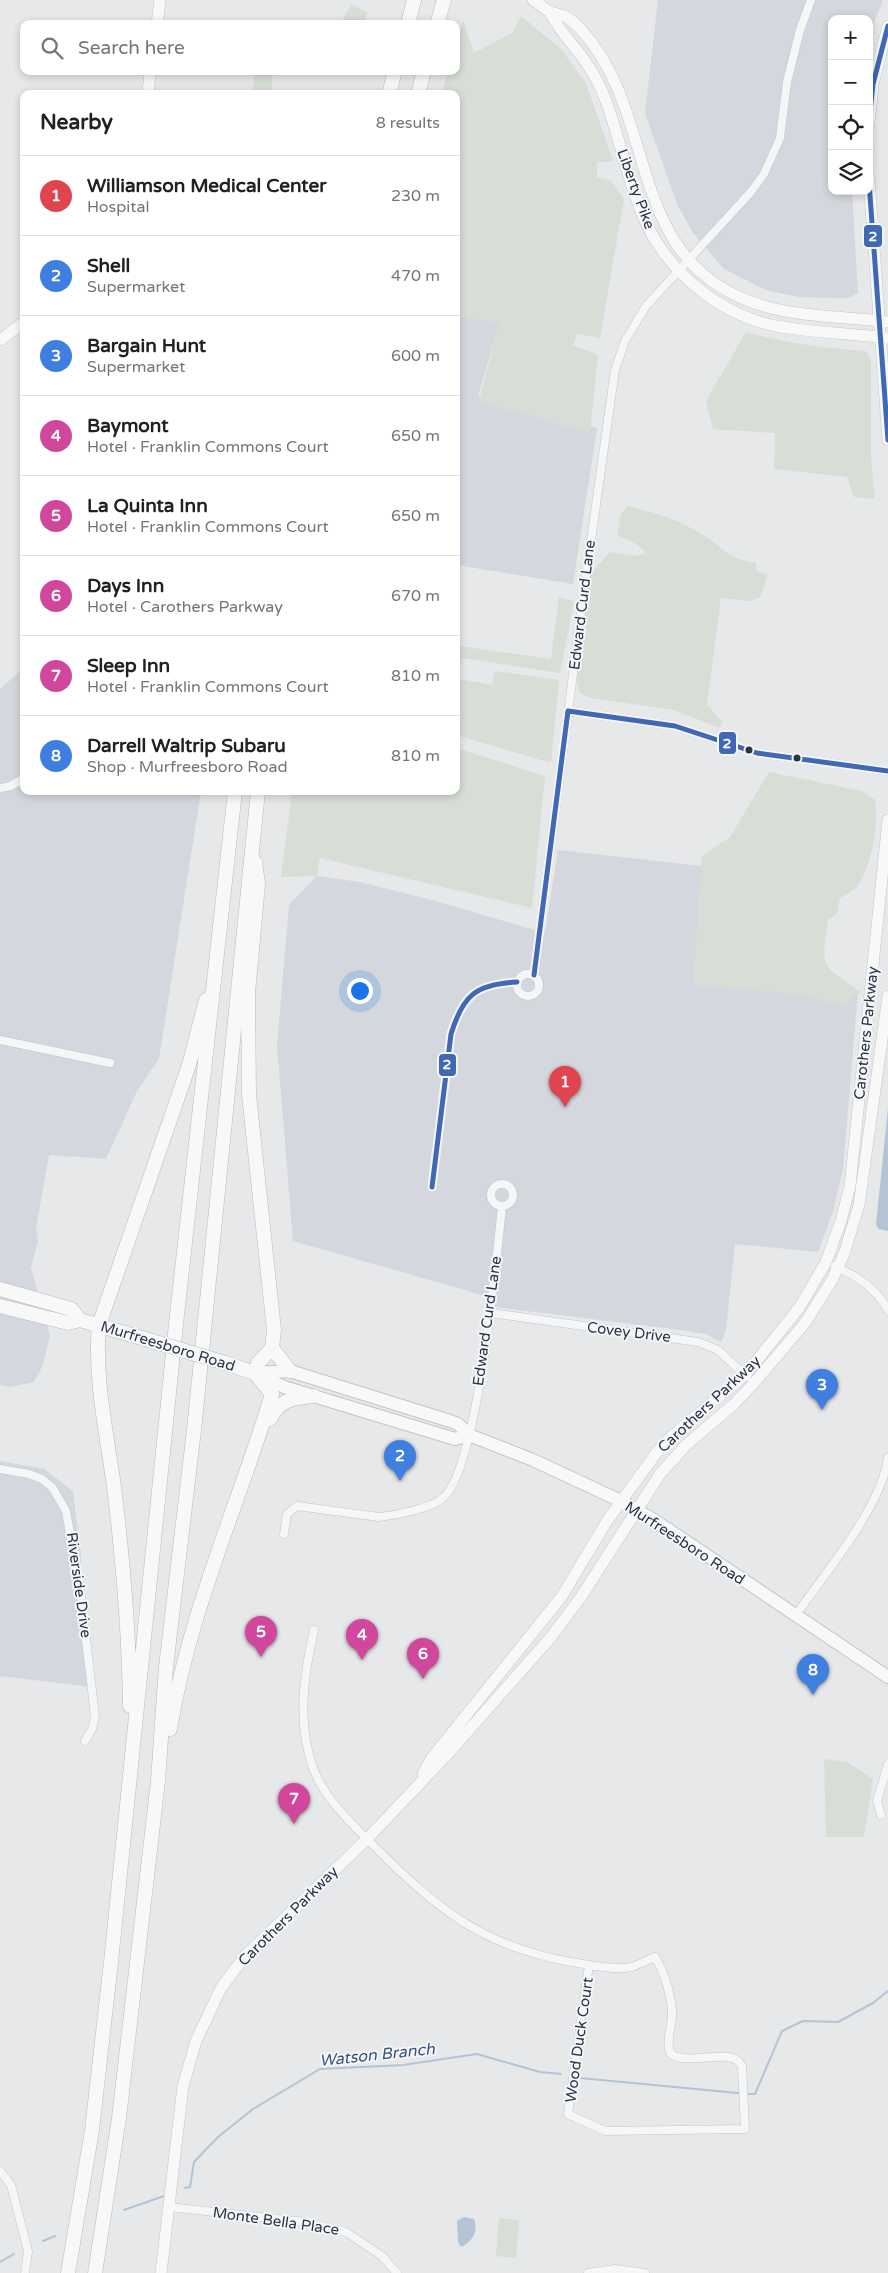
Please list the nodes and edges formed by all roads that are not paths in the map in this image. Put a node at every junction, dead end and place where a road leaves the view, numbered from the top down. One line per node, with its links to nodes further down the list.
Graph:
1 (160, 0): 7 (main road)
2 (414, 0): 8 (highway)
3 (811, 0): 21 (street, Edward Curd Lane)
4 (444, 1): 9 (highway)
5 (535, 1): 6 (main road, Liberty Pike)
6 (550, 12): 18 (main road, Liberty Pike); 19 (main road, Liberty Pike)
7 (158, 20)
8 (409, 20)
9 (438, 20)
10 (888, 26): 17 (main road)
11 (150, 75): 14 (main road)
12 (394, 75): 15 (highway)
13 (423, 75): 16 (highway)
14 (148, 90)
15 (390, 90)
16 (419, 90)
17 (871, 105)
18 (640, 158): 19 (main road); 21 (main road, Liberty Pike)
19 (626, 163): 22 (main road, Liberty Pike)
20 (871, 195): 23 (main road)
21 (690, 260): 22 (street, Edward Curd Lane); 23 (main road, Liberty Pike)
22 (678, 271): 25 (main road, Liberty Pike); 28 (street, Edward Curd Lane)
23 (883, 321): 25 (main road)
24 (20, 325): 26 (main road)
25 (884, 337): 27 (main road)
26 (0, 340)
27 (888, 440)
28 (568, 711): 29 (street); 37 (street, Edward Curd Lane)
29 (888, 771)
30 (20, 780): 31 (street)
31 (0, 788)
32 (235, 795): 36 (highway)
33 (258, 795): 35 (highway)
34 (888, 820): 42 (main road, Carothers Parkway)
35 (252, 841): 50 (highway); 71 (highway)
36 (226, 871): 49 (highway); 70 (highway)
37 (534, 975)
38 (888, 996): 43 (main road, Carothers Parkway)
39 (0, 1040): 40 (street)
40 (110, 1063)
41 (502, 1207): 47 (street, Edward Curd Lane)
42 (826, 1262): 43 (street); 53 (main road, Carothers Parkway)
43 (838, 1268): 46 (street); 54 (main road, Carothers Parkway)
44 (0, 1289): 48 (highway, Murfreesboro Road)
45 (0, 1306): 48 (highway, Murfreesboro Road)
46 (888, 1310)
47 (490, 1313): 53 (street, Covey Drive); 57 (street, Edward Curd Lane)
48 (80, 1320): 49 (highway, Murfreesboro Road)
49 (99, 1325): 52 (highway, Murfreesboro Road, bridge); 70 (highway)
50 (272, 1348): 51 (highway); 52 (highway)
51 (290, 1371): 52 (main road, Murfreesboro Road); 57 (main road, Murfreesboro Road)
52 (255, 1373): 55 (main road, Murfreesboro Road); 56 (highway)
53 (745, 1375): 54 (street, Covey Drive); 60 (main road, Carothers Parkway)
54 (754, 1383): 61 (main road, Carothers Parkway)
55 (314, 1396): 56 (highway); 57 (main road, Murfreesboro Road)
56 (261, 1432): 71 (highway)
57 (469, 1435): 60 (main road, Murfreesboro Road); 62 (street, Edward Curd Lane)
58 (888, 1458): 63 (street)
59 (0, 1469): 68 (street, Riverside Drive)
60 (621, 1501): 61 (main road, Murfreesboro Road); 65 (main road, Carothers Parkway)
61 (636, 1510): 63 (main road, Murfreesboro Road); 66 (main road, Carothers Parkway)
62 (284, 1534)
63 (796, 1615): 67 (main road, Murfreesboro Road)
64 (314, 1630): 74 (street)
65 (511, 1659): 66 (main road); 72 (main road, Carothers Parkway)
66 (523, 1669): 72 (main road, Carothers Parkway)
67 (888, 1677)
68 (85, 1741)
69 (888, 1764): 73 (street)
70 (131, 1769): 79 (highway)
71 (158, 1781): 80 (highway)
72 (416, 1787): 74 (main road, Carothers Parkway)
73 (881, 1815)
74 (367, 1839): 75 (street); 77 (main road, Carothers Parkway)
75 (589, 1965): 75 (street, Wood Duck Court)
76 (0, 2171): 78 (street)
77 (169, 2207): 81 (main road, Carothers Parkway); 82 (street, Monte Bella Place)
78 (25, 2273)
79 (68, 2273)
80 (95, 2273)
81 (161, 2273)
82 (397, 2273)
83 (588, 2273): 84 (street)
84 (644, 2273)

